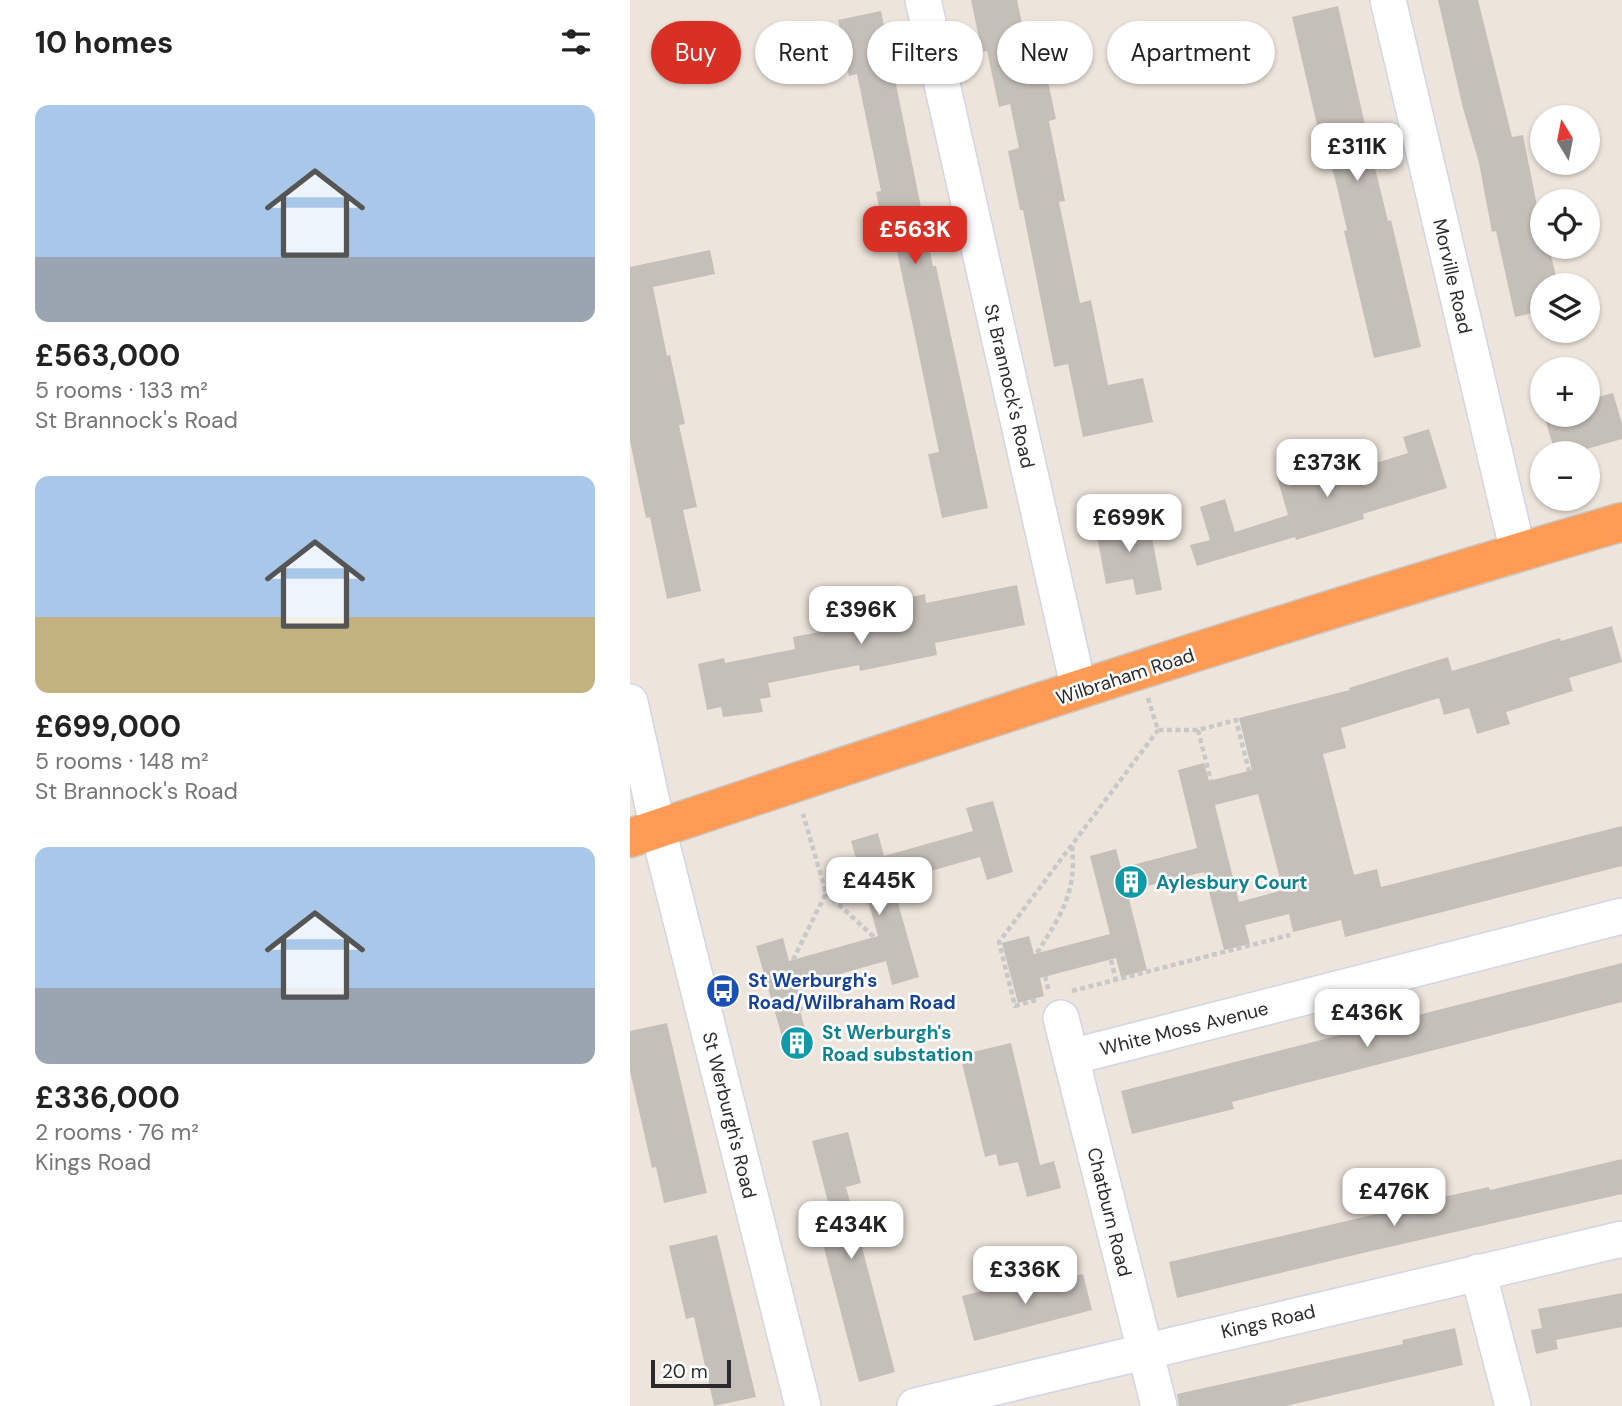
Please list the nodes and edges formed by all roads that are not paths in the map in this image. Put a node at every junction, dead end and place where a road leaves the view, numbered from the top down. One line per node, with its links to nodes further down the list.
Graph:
1 (923, 0): 5 (street, St Brannock's Road)
2 (1388, 0): 4 (street, Morville Road)
3 (1622, 522): 4 (highway, Wilbraham Road)
4 (1518, 552): 5 (highway, Wilbraham Road)
5 (1079, 690): 7 (highway, Wilbraham Road)
6 (630, 702): 7 (street, St Werburgh's Road)
7 (644, 834): 14 (street, St Werburgh's Road)
8 (1622, 916): 10 (street, White Moss Avenue)
9 (1053, 1002): 10 (street, Chatburn Road)
10 (1071, 1057): 13 (street, Chatburn Road)
11 (1622, 1239): 12 (street, Kings Road)
12 (1478, 1272): 13 (street, Kings Road); 17 (street)
13 (1145, 1350): 15 (street, Kings Road); 16 (street, Chatburn Road)
14 (803, 1406)
15 (915, 1406)
16 (1159, 1406)
17 (1513, 1406)

